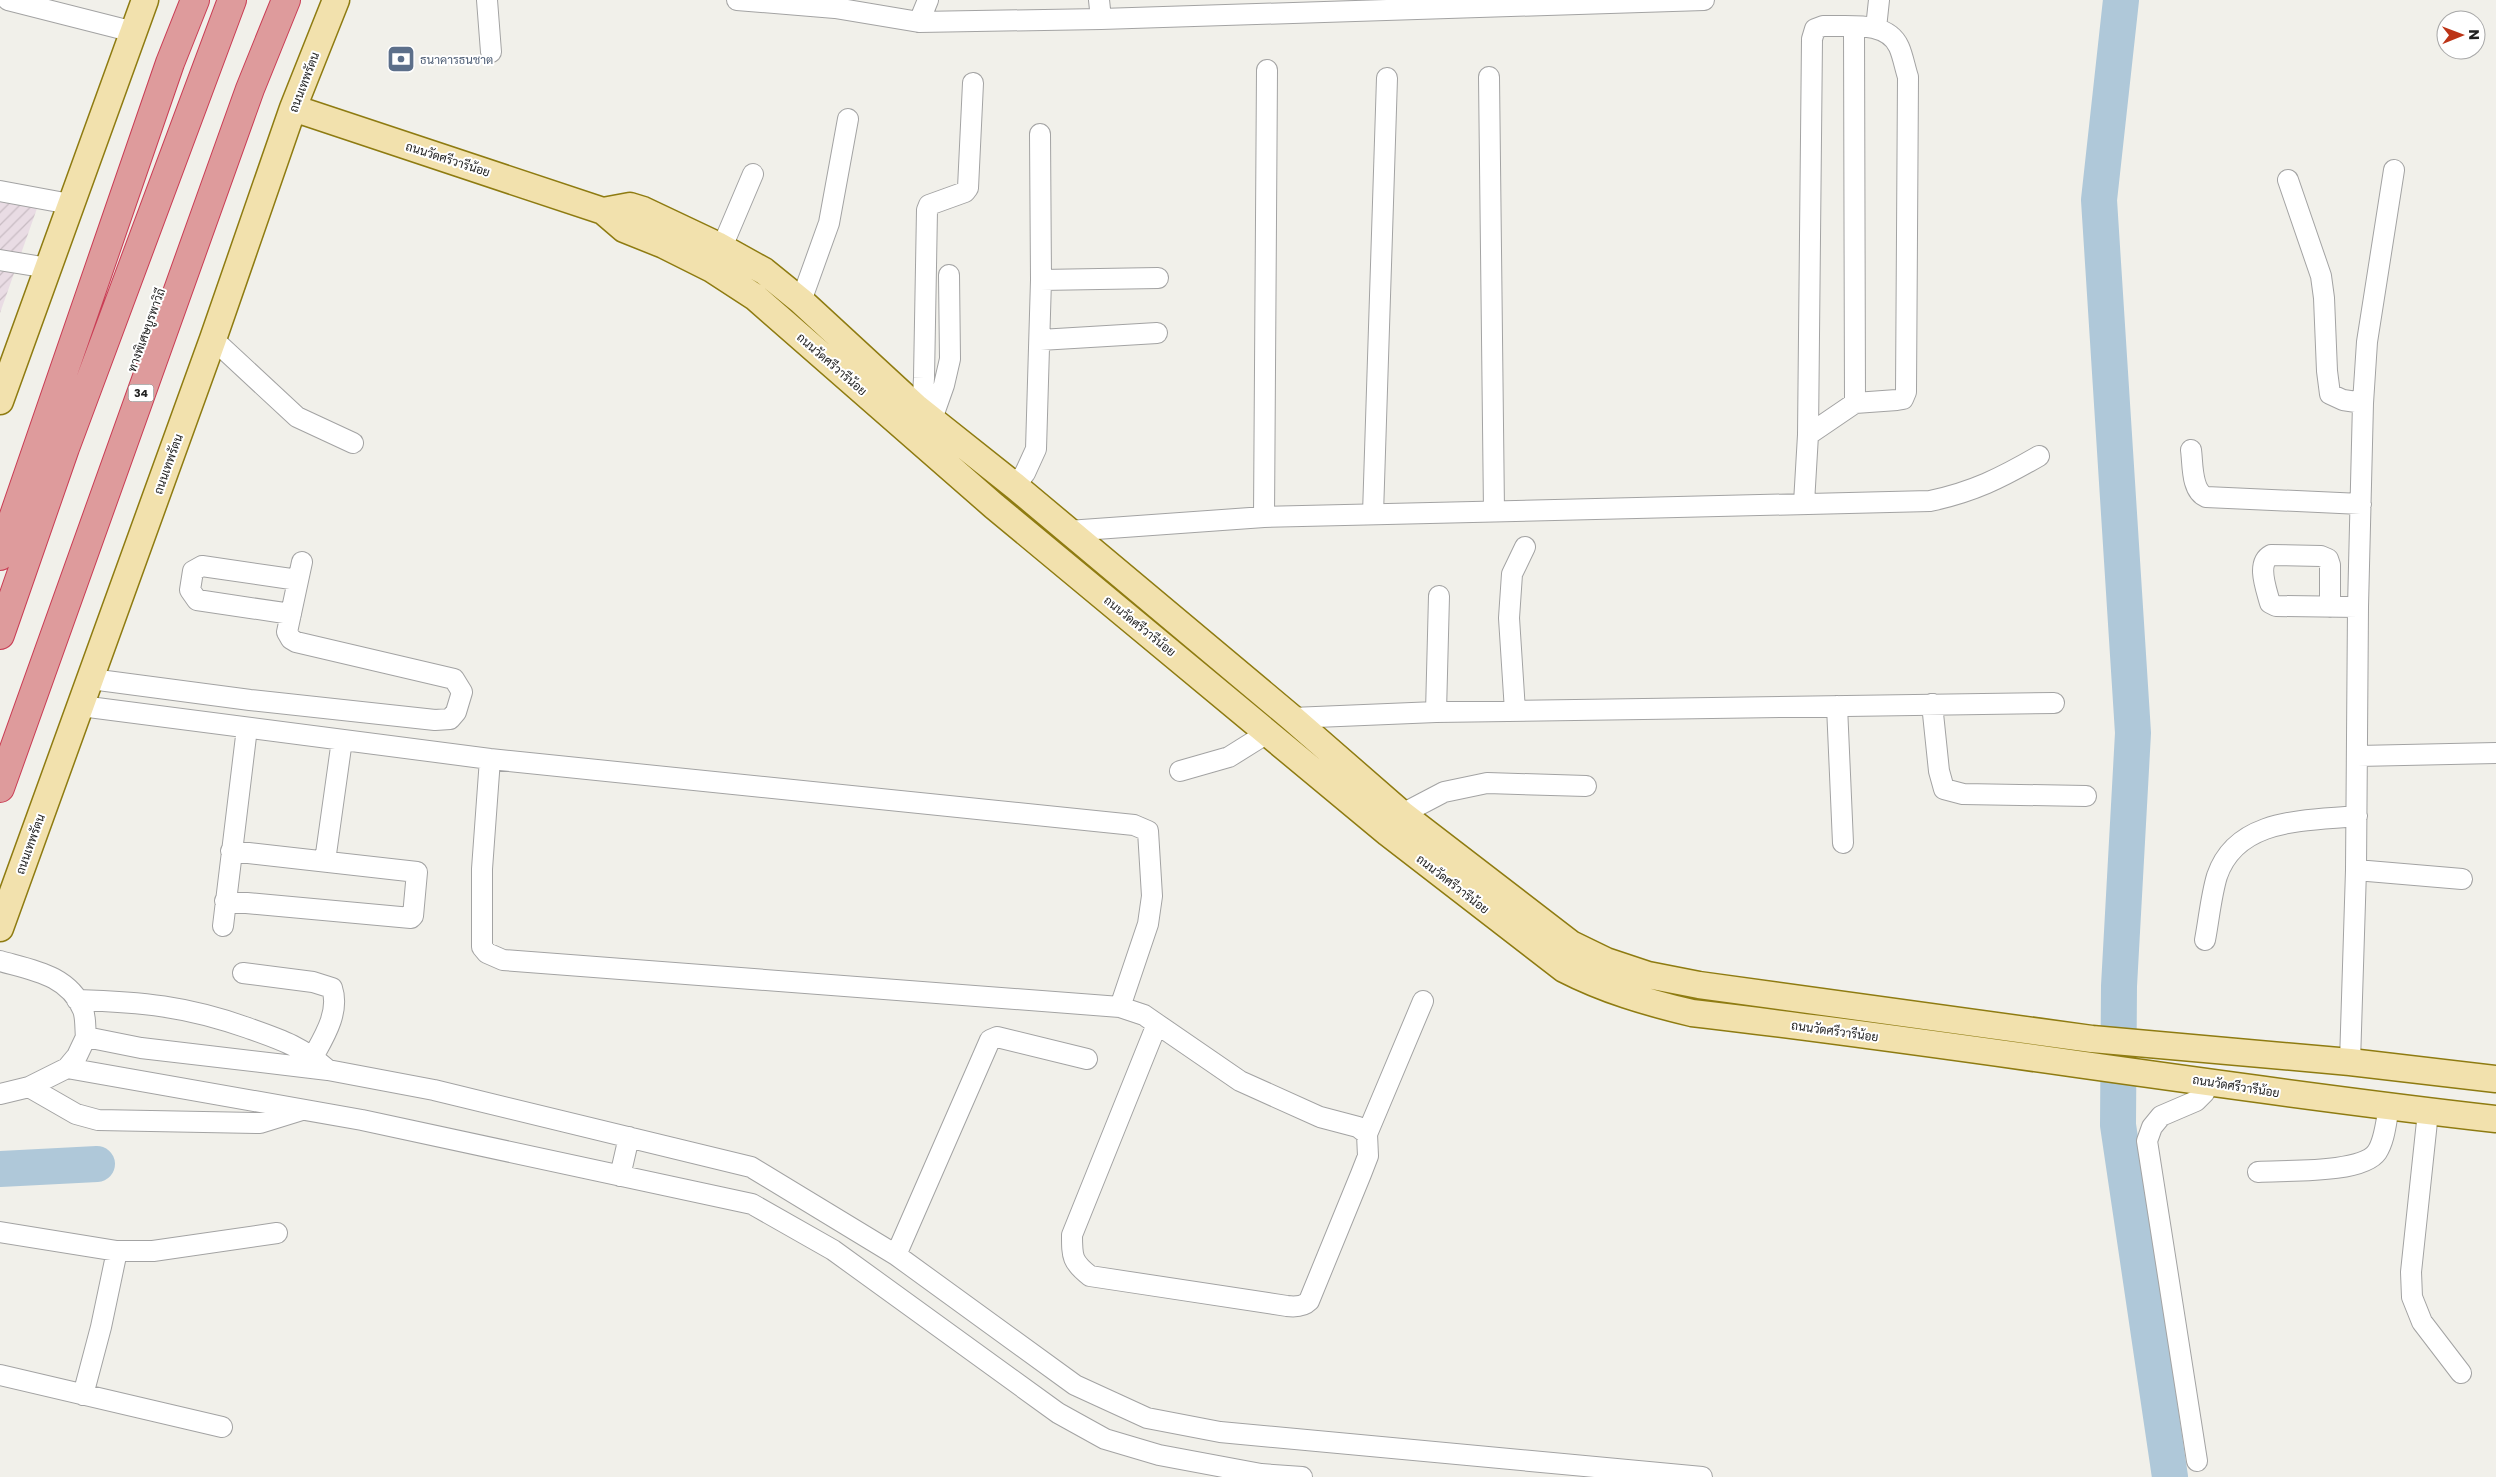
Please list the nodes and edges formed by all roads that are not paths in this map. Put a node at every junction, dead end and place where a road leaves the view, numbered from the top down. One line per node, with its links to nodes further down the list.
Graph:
1 (8, 0): 17 (street)
2 (145, 0): 17 (main road)
3 (195, 0): 58 (highway)
4 (232, 0): 63 (highway)
5 (268, 0): 75 (highway, ทางพิเศษบูรพาวิถี)
6 (286, 0): 81 (highway, 34)
7 (336, 0): 23 (main road, ถนนเทพรัตน)
8 (487, 0): 18 (street)
9 (737, 0): 14 (street)
10 (928, 0): 14 (street)
11 (1704, 0): 13 (street)
12 (1879, 0): 16 (street)
13 (1100, 10): 14 (street)
14 (919, 22)
15 (1854, 27): 16 (street); 44 (street); 46 (street)
16 (1876, 28): 44 (street)
17 (134, 32): 30 (main road)
18 (491, 52)
19 (1267, 70): 55 (street)
20 (1489, 77): 53 (street)
21 (1387, 78): 54 (street)
22 (973, 83): 45 (street)
23 (293, 108): 31 (main road, ถนนวัดศรีวารีน้อย); 40 (main road, ถนนเทพรัตน)
24 (848, 119): 38 (street)
25 (1040, 134): 37 (street)
26 (2394, 170): 43 (street)
27 (753, 174): 32 (street)
28 (2288, 180): 43 (street)
29 (0, 191): 30 (street)
30 (70, 204): 34 (main road)
31 (603, 211): 32 (main road, ถนนวัดศรีวารีน้อย); 73 (main road, ถนนวัดศรีวารีน้อย)
32 (722, 247): 38 (main road, ถนนวัดศรีวารีน้อย)
33 (0, 260): 34 (street)
34 (48, 268): 42 (main road)
35 (949, 275): 45 (street)
36 (1158, 278): 37 (street)
37 (1041, 280): 41 (street)
38 (800, 301): 45 (main road, ถนนวัดศรีวารีน้อย)
39 (1157, 333): 41 (street)
40 (213, 339): 47 (street); 64 (main road, ถนนเทพรัตน)
41 (1040, 340): 50 (street)
42 (0, 401)
43 (2363, 402): 52 (street)
44 (1855, 403): 46 (street)
45 (925, 413): 50 (main road, ถนนวัดศรีวารีน้อย)
46 (1808, 435): 51 (street)
47 (353, 443)
48 (2191, 450): 52 (street)
49 (2039, 456): 51 (street)
50 (1015, 486): 56 (main road, ถนนวัดศรีวารีน้อย)
51 (1804, 503): 53 (street)
52 (2361, 504): 61 (street)
53 (1494, 511): 54 (street)
54 (1373, 514): 55 (street)
55 (1264, 517): 56 (street)
56 (1068, 531): 71 (main road, ถนนวัดศรีวารีน้อย)
57 (1525, 547): 69 (street)
58 (0, 556)
59 (1439, 596): 70 (street)
60 (2330, 607): 61 (street)
61 (2358, 607): 77 (street)
62 (291, 614): 62 (street); 64 (street)
63 (0, 635)
64 (90, 679): 67 (main road, ถนนเทพรัตน)
65 (2054, 703): 66 (street)
66 (1932, 704): 68 (street); 82 (street)
67 (81, 706): 72 (street); 92 (main road, ถนนเทพรัตน)
68 (1837, 706): 69 (street); 85 (street)
69 (1515, 711): 70 (street)
70 (1436, 712): 71 (street)
71 (1292, 718): 83 (main road, ถนนวัดศรีวารีน้อย)
72 (247, 728): 74 (street); 86 (street)
73 (1269, 732): 79 (street); 107 (main road, ถนนวัดศรีวารีน้อย)
74 (342, 740): 78 (street); 87 (street)
75 (0, 746)
76 (2496, 753): 77 (street)
77 (2358, 756): 84 (street)
78 (490, 759): 98 (street); 98 (street)
79 (1180, 771)
80 (1586, 786): 83 (street)
81 (0, 788)
82 (2086, 796)
83 (1402, 814): 103 (main road, ถนนวัดศรีวารีน้อย)
84 (2357, 816): 88 (street); 93 (street)
85 (1843, 843)
86 (231, 850): 87 (street); 90 (street)
87 (325, 861): 90 (street)
88 (2356, 870): 89 (street); 103 (street)
89 (2462, 879)
90 (225, 901): 91 (street)
91 (223, 926)
92 (0, 928)
93 (2205, 940)
94 (0, 961): 96 (street)
95 (243, 973): 101 (street)
96 (77, 1000): 100 (street); 101 (street)
97 (1423, 1001): 114 (street)
98 (1120, 1007): 99 (street)
99 (1157, 1024): 114 (street); 114 (street)
100 (86, 1037): 104 (street); 105 (street)
101 (312, 1057): 105 (street)
102 (1087, 1059): 121 (street)
103 (2350, 1062): 106 (main road, ถนนวัดศรีวารีน้อย)
104 (67, 1068): 108 (street); 111 (street)
105 (328, 1070): 115 (street)
106 (2496, 1079)
107 (2209, 1082): 110 (main road, ถนนวัดศรีวารีน้อย); 126 (street)
108 (29, 1087): 109 (street); 111 (street)
109 (0, 1094)
110 (2389, 1107): 112 (main road, ถนนวัดศรีวารีน้อย); 116 (street)
111 (304, 1109): 117 (street)
112 (2428, 1112): 113 (main road, ถนนวัดศรีวารีน้อย); 122 (street)
113 (2496, 1119)
114 (1367, 1134)
115 (629, 1137): 117 (street); 121 (street)
116 (2258, 1172)
117 (620, 1176): 128 (street)
118 (0, 1232): 120 (street)
119 (277, 1234): 120 (street)
120 (117, 1251): 124 (street)
121 (896, 1255): 127 (street)
122 (2462, 1373)
123 (0, 1375): 124 (street)
124 (83, 1395): 125 (street)
125 (222, 1427)
126 (2197, 1461)
127 (1546, 1470): 129 (street)
128 (1302, 1477)
129 (1702, 1477)

